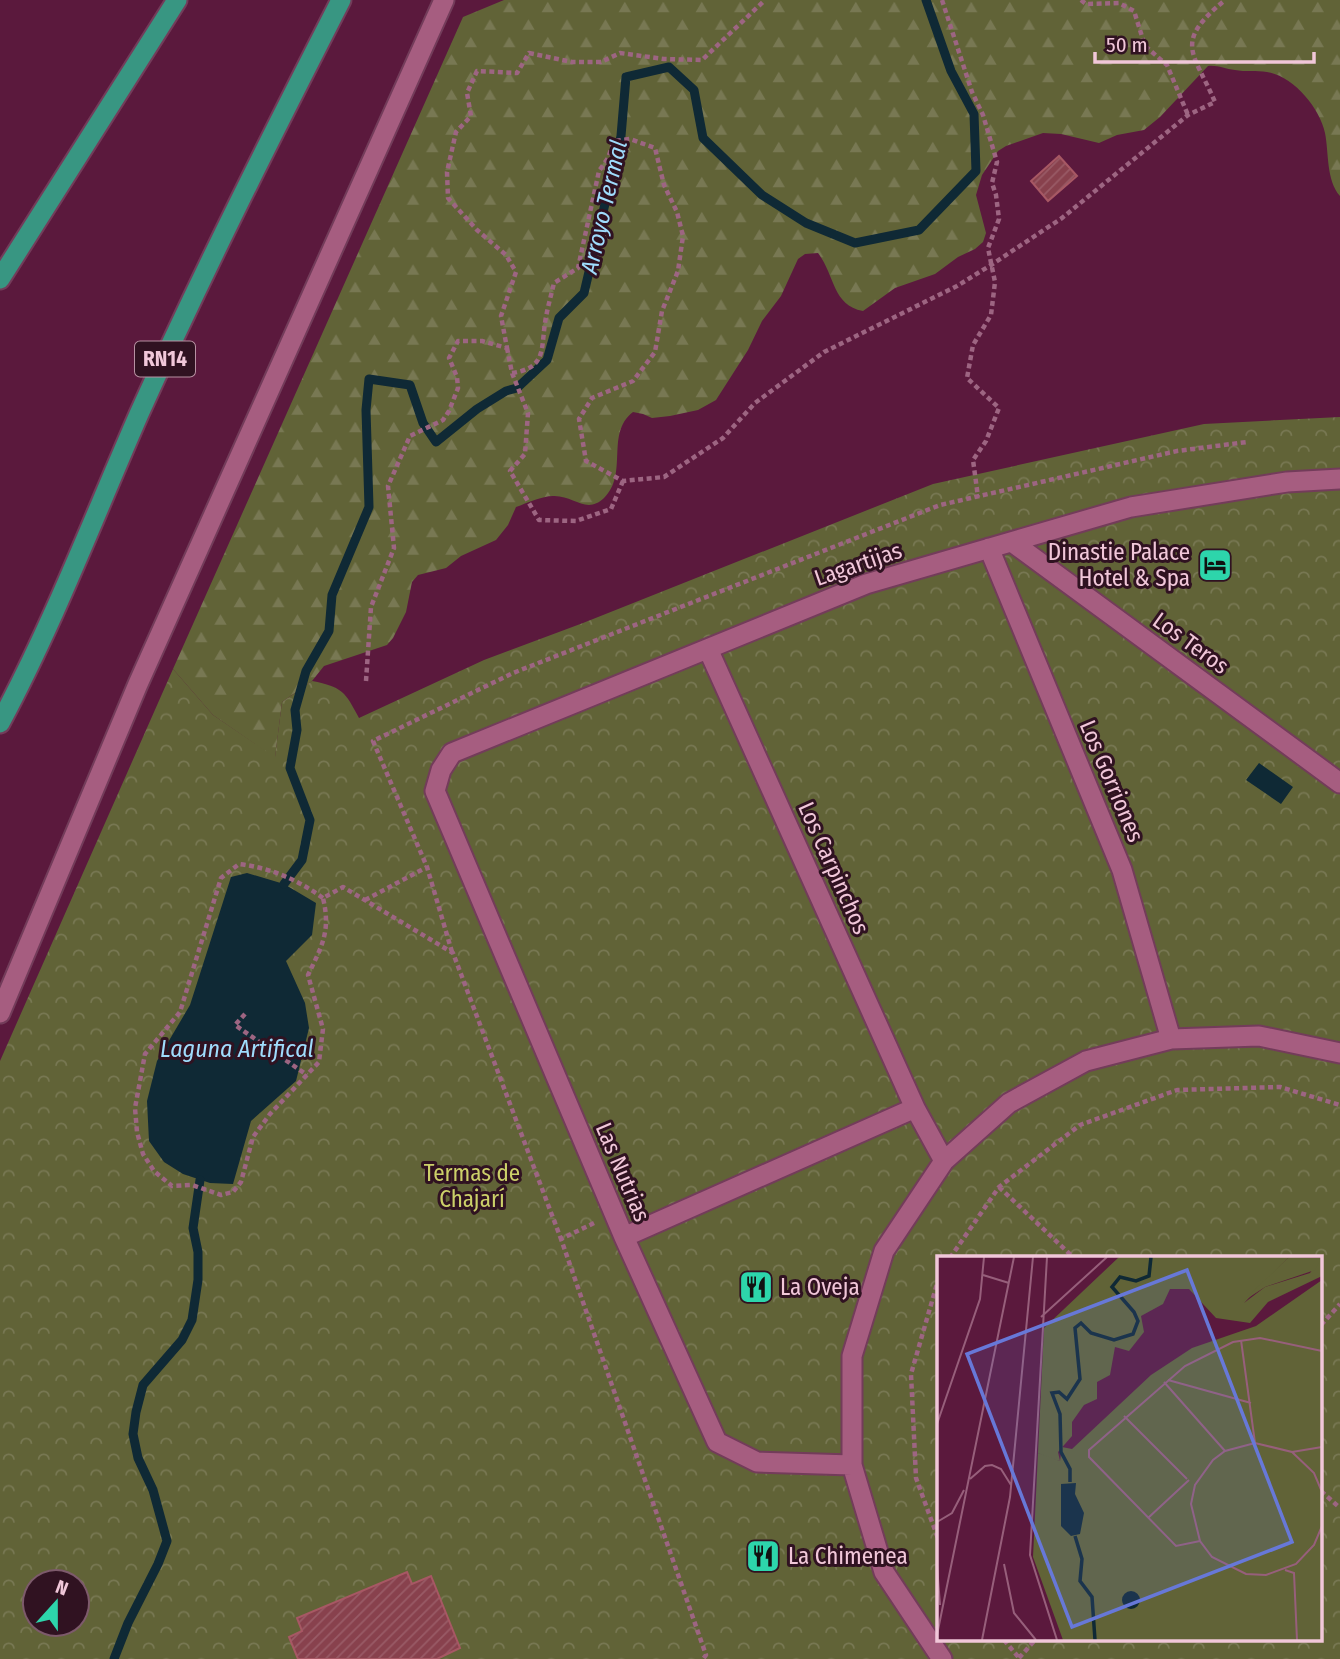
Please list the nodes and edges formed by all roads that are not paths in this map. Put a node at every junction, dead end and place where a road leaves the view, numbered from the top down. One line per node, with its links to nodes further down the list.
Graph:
1 (177, 0): 4 (highway)
2 (341, 0): 9 (highway, RN14)
3 (444, 0): 12 (street)
4 (0, 279)
5 (1340, 479): 6 (street, Lagartijas)
6 (1012, 542): 7 (street, Lagartijas); 10 (street, Los Teros)
7 (989, 548): 8 (street, Lagartijas); 13 (street, Los Gorriones)
8 (708, 649): 11 (street, Lagartijas); 15 (street, Los Carpinchos)
9 (0, 723)
10 (1340, 783)
11 (435, 791): 17 (street, Las Nutrias)
12 (0, 1013)
13 (1171, 1039): 14 (street); 16 (street)
14 (1340, 1053)
15 (915, 1108): 16 (street, Los Carpinchos); 17 (street)
16 (944, 1161): 18 (street)
17 (624, 1237): 18 (street, Las Nutrias)
18 (852, 1465): 19 (street)
19 (942, 1659)

